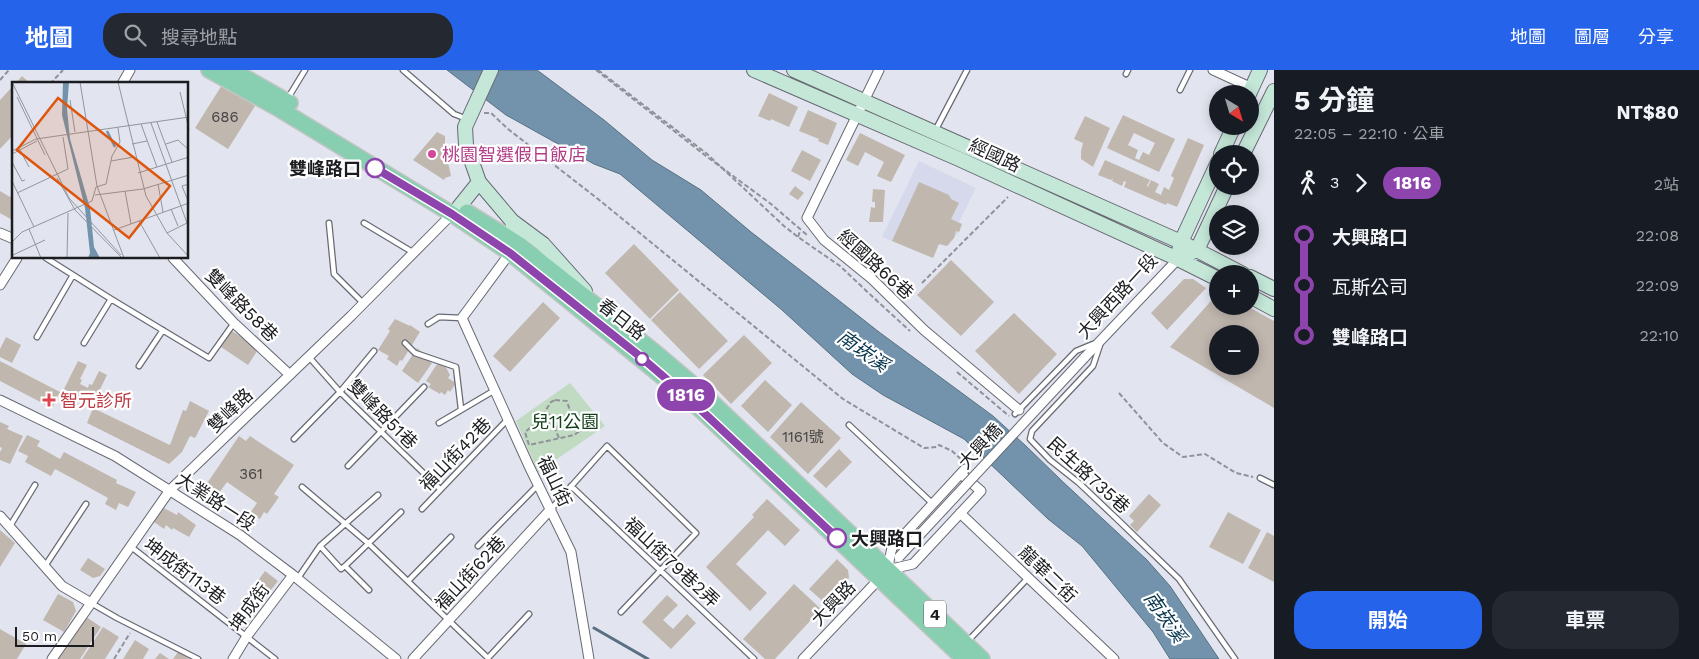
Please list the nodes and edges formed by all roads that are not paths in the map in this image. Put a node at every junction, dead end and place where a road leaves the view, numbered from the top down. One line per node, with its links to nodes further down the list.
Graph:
1 (130, 70): 14 (street)
2 (209, 70): 13 (main road, 春日路 / 4)
3 (306, 70): 19 (lane)
4 (403, 70): 21 (lane)
5 (491, 70): 21 (street)
6 (754, 70): 20 (street, 經國路)
7 (794, 70): 20 (street, 經國路)
8 (879, 70): 20 (street)
9 (967, 70): 22 (lane)
10 (1190, 70): 17 (lane)
11 (1213, 70): 15 (street)
12 (1260, 70): 16 (street)
13 (235, 74): 19 (main road, 春日路 / 4)
14 (123, 82)
15 (1239, 85)
16 (1253, 85)
17 (1180, 90)
18 (1274, 90): 23 (street)
19 (283, 105): 27 (main road, 春日路 / 4)
20 (860, 108): 22 (street, 經國路); 40 (street, 經國路); 70 (street, 經國路66巷)
21 (469, 118): 25 (street)
22 (934, 132): 33 (street, 經國路)
23 (1247, 145)
24 (1209, 181): 33 (street, 大興西路一段)
25 (479, 182): 27 (street); 28 (street)
26 (1223, 195): 35 (street)
27 (455, 211): 34 (main road, 春日路 / 4); 36 (street, 雙峰路)
28 (512, 221): 34 (street); 51 (street)
29 (329, 223): 49 (lane)
30 (364, 223): 36 (lane)
31 (0, 233): 32 (street)
32 (12, 238)
33 (1181, 242): 35 (street, 經國路); 40 (street, 大興西路一段)
34 (513, 248): 51 (main road, 春日路 / 4); 52 (street); 103 (main road, 春日路 / 4)
35 (1196, 250): 40 (street, 大興西路一段); 41 (street, 經國路)
36 (414, 253): 49 (street, 雙峰路)
37 (15, 259): 45 (street)
38 (48, 259): 42 (lane)
39 (174, 259): 53 (street, 雙峰路58巷)
40 (1178, 259): 43 (street, 經國路); 57 (street, 大興西路一段)
41 (1225, 265)
42 (73, 275): 47 (lane); 56 (lane)
43 (1209, 275)
44 (1259, 282): 46 (street)
45 (0, 285)
46 (1274, 289)
47 (111, 299): 55 (lane); 58 (lane)
48 (1259, 301): 50 (street)
49 (364, 304): 61 (street, 雙峰路)
50 (1274, 309)
51 (605, 314): 103 (main road, 春日路 / 4)
52 (462, 318): 54 (lane); 66 (street, 福山街)
53 (234, 323): 55 (lane); 64 (street, 雙峰路58巷)
54 (428, 324)
55 (163, 330): 63 (lane)
56 (37, 337)
57 (1101, 341): 62 (street, 大興西路一段); 70 (lane); 125 (lane, 民生路735巷)
58 (84, 343)
59 (405, 343): 69 (lane)
60 (374, 351): 67 (lane)
61 (309, 357): 64 (street, 雙峰路); 67 (lane, 雙峰路51巷)
62 (1084, 358): 103 (street, 大興橋, bridge)
63 (139, 366)
64 (290, 375): 84 (street, 雙峰路)
65 (424, 387): 74 (lane)
66 (495, 390): 69 (lane); 71 (street, 福山街)
67 (340, 392): 74 (lane, 雙峰路51巷); 75 (lane)
68 (0, 400): 84 (street, 大業路一段)
69 (462, 410): 72 (lane)
70 (1017, 412)
71 (508, 418): 78 (street, 福山街); 83 (lane, 福山街42巷)
72 (439, 423)
73 (849, 426): 87 (lane)
74 (381, 432): 76 (lane); 83 (lane, 雙峰路51巷)
75 (294, 439)
76 (348, 466)
77 (1260, 478): 80 (lane)
78 (538, 484): 89 (street, 福山街); 99 (lane)
79 (34, 485): 94 (lane)
80 (1274, 485)
81 (571, 486): 89 (lane); 102 (lane, 福山街79巷2弄); 102 (lane)
82 (302, 487): 93 (lane)
83 (440, 489): 88 (lane, 福山街42巷)
84 (170, 490): 97 (street, 雙峰路); 104 (street, 大業路一段)
85 (378, 495): 93 (lane)
86 (86, 504): 101 (lane)
87 (933, 504): 91 (street); 103 (street)
88 (422, 509)
89 (551, 509): 111 (street, 福山街62巷); 120 (street, 福山街)
90 (401, 512): 96 (lane)
91 (960, 513): 103 (street); 105 (street, 龍華二街)
92 (0, 516): 94 (street)
93 (347, 524): 96 (lane); 98 (lane)
94 (10, 526): 101 (street)
95 (451, 537): 106 (lane)
96 (368, 543): 100 (lane); 106 (lane)
97 (130, 546): 108 (street, 雙峰路); 112 (lane, 坤成街113巷)
98 (320, 546): 100 (lane); 104 (lane)
99 (478, 546)
100 (345, 566): 107 (lane)
101 (44, 567): 108 (street)
102 (660, 570): 109 (lane); 121 (lane, 福山街79巷2弄)
103 (883, 574): 113 (main road, 春日路 / 4); 122 (street, 大興路)
104 (295, 577): 112 (street, 坤成街); 118 (street, 大業路一段)
105 (1028, 578): 113 (lane); 124 (street, 龍華二街)
106 (408, 581): 111 (lane)
107 (369, 590)
108 (91, 603): 114 (street, 雙峰路); 115 (lane)
109 (621, 612)
110 (529, 614): 111 (lane)
111 (449, 620): 119 (street, 福山街62巷)
112 (247, 636): 116 (street, 坤成街); 117 (lane, 坤成街113巷)
113 (961, 654): 123 (main road, 春日路 / 4)
114 (52, 659)
115 (198, 659)
116 (233, 659)
117 (276, 659)
118 (396, 659)
119 (413, 659)
120 (589, 659)
121 (754, 659)
122 (802, 659)
123 (982, 659)
124 (1114, 659)
125 (1235, 659)

